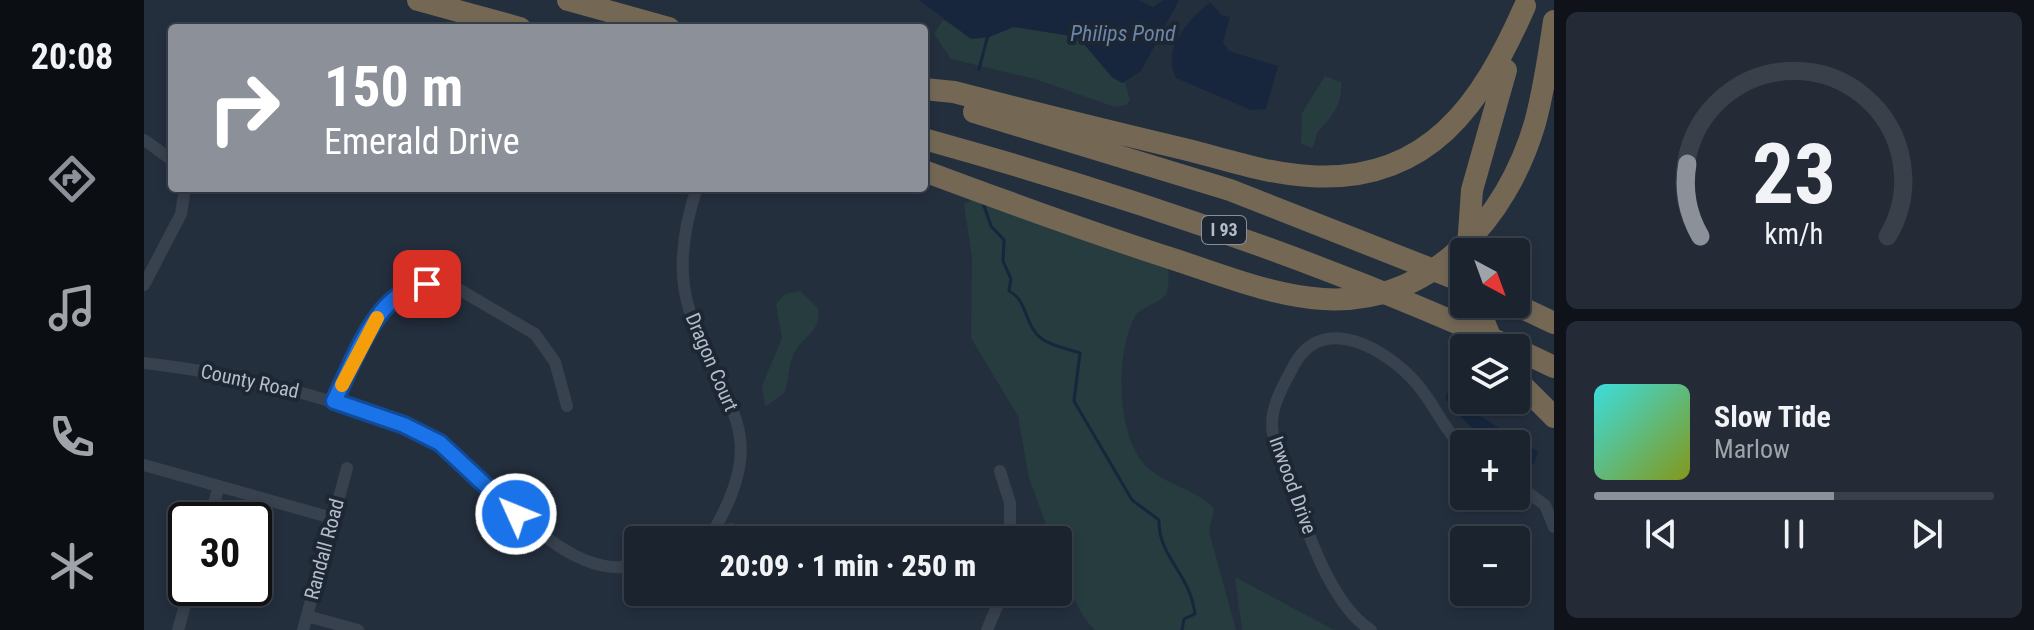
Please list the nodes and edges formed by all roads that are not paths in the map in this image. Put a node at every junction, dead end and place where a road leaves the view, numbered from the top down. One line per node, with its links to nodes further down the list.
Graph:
1 (418, 0): 5 (highway)
2 (568, 0): 6 (highway)
3 (1526, 3): 7 (highway); 15 (highway)
4 (1554, 21): 12 (highway)
5 (505, 24)
6 (655, 24)
7 (928, 89)
8 (928, 100): 16 (highway, I 93)
9 (144, 140): 11 (street)
10 (928, 140): 20 (highway, I 93)
11 (168, 157)
12 (928, 173)
13 (184, 192): 17 (street)
14 (696, 192): 36 (street, Dragon Court)
15 (1469, 238)
16 (1450, 276)
17 (144, 285)
18 (1530, 312): 19 (highway)
19 (1554, 323)
20 (1481, 334)
21 (1530, 356): 23 (highway, I 93)
22 (144, 363): 25 (street, County Road)
23 (1554, 367)
24 (1530, 393): 27 (highway)
25 (334, 401): 26 (street); 39 (street, County Road)
26 (567, 406)
27 (1554, 417)
28 (1450, 430): 47 (street, Inwood Drive)
29 (144, 465): 32 (street)
30 (347, 468): 35 (street, Randall Road)
31 (1000, 471): 37 (street)
32 (219, 486): 34 (street); 35 (street)
33 (1530, 494): 38 (street)
34 (214, 502)
35 (332, 518): 42 (street, Randall Road)
36 (716, 526)
37 (1010, 526)
38 (1554, 527)
39 (624, 567)
40 (185, 606): 43 (street)
41 (997, 606): 46 (street)
42 (307, 616): 44 (street, Randall Road); 45 (street)
43 (178, 630)
44 (303, 630)
45 (358, 630)
46 (987, 630)
47 (1371, 630)

